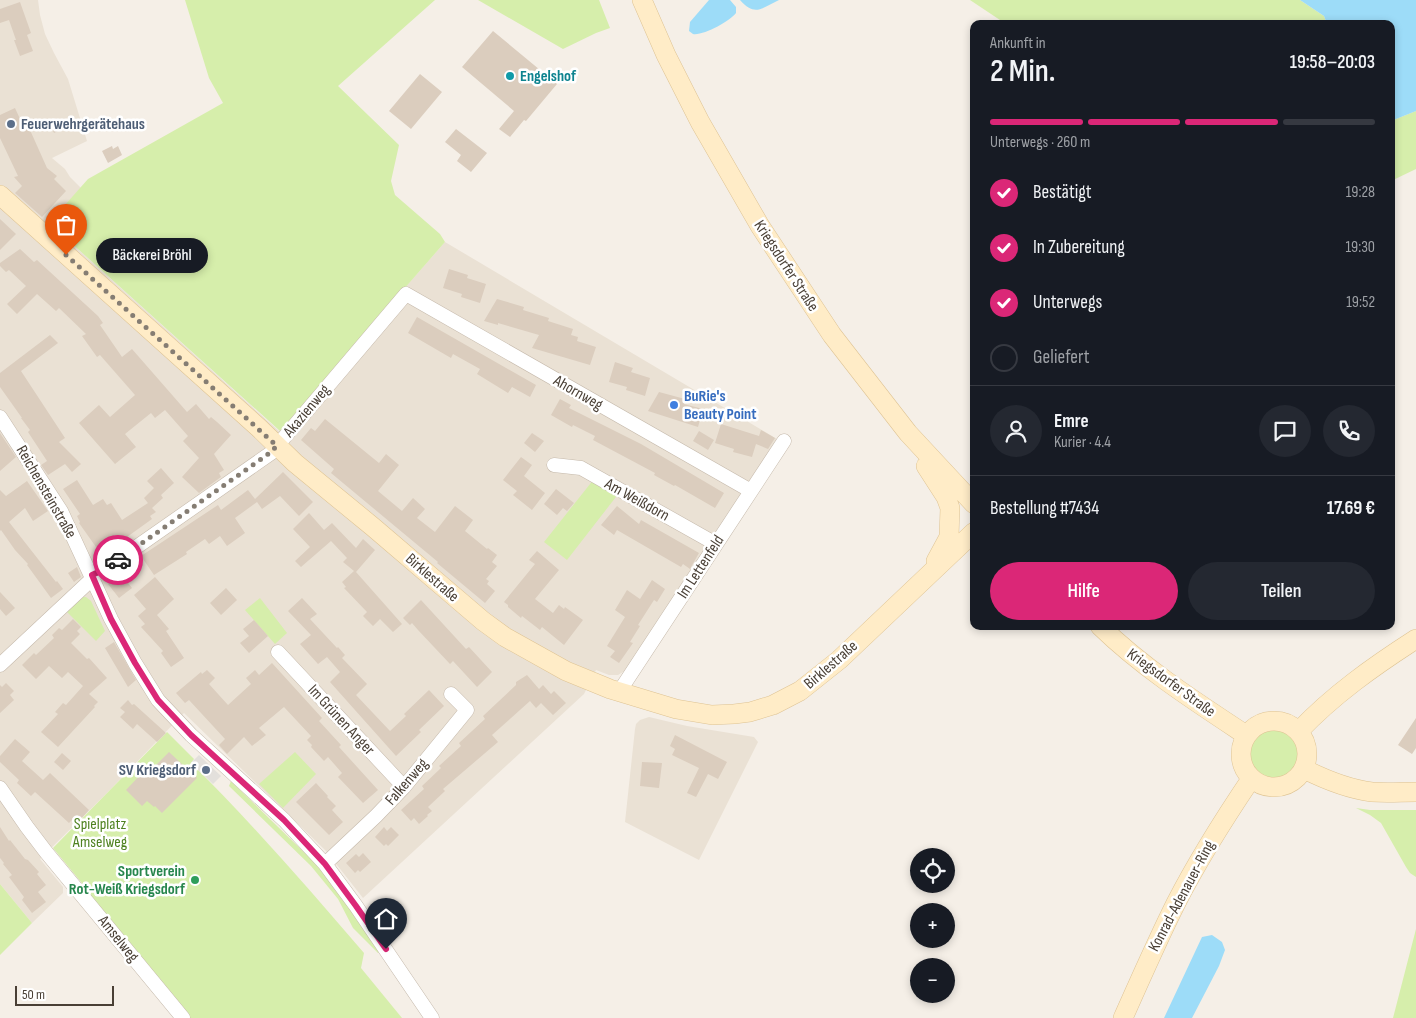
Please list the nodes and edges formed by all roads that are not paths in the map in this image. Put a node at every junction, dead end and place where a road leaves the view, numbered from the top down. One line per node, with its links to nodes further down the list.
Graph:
1 (642, 0): 5 (street, Kriegsdorfer Straße)
2 (0, 195): 7 (street, Birklestraße)
3 (406, 294): 7 (street, Akazienweg); 9 (street, Ahornweg)
4 (0, 417): 13 (street, Reichensteinstraße)
5 (908, 433): 10 (street, Kriegsdorfer Straße); 14 (street, Birklestraße)
6 (784, 441): 9 (street, Im Lettenfeld)
7 (277, 446): 13 (street, Akazienweg); 19 (street, Birklestraße)
8 (554, 465): 12 (street, Am Weißdorn)
9 (751, 491): 12 (street, Im Lettenfeld)
10 (970, 500)
11 (970, 536): 14 (street, Birklestraße)
12 (716, 544): 19 (street, Im Lettenfeld)
13 (92, 576): 18 (street, Akazienweg); 28 (street, Reichensteinstraße)
14 (925, 579): 19 (street, Birklestraße)
15 (1104, 630): 22 (street, Kriegsdorfer Straße)
16 (1416, 639): 21 (street)
17 (278, 652): 25 (street, Im Grünen Anger)
18 (0, 665)
19 (615, 691)
20 (451, 694): 25 (street, Falkenweg)
21 (1299, 732): 22 (street); 23 (street)
22 (1246, 735): 24 (street)
23 (1304, 769): 24 (street); 27 (street)
24 (1251, 779): 31 (street, Konrad-Adenauer-Ring)
25 (404, 787): 28 (street, Falkenweg)
26 (0, 788): 29 (street, Amselweg)
27 (1416, 792)
28 (325, 864): 30 (street, Reichensteinstraße)
29 (183, 1018)
30 (432, 1018)
31 (1123, 1018)

